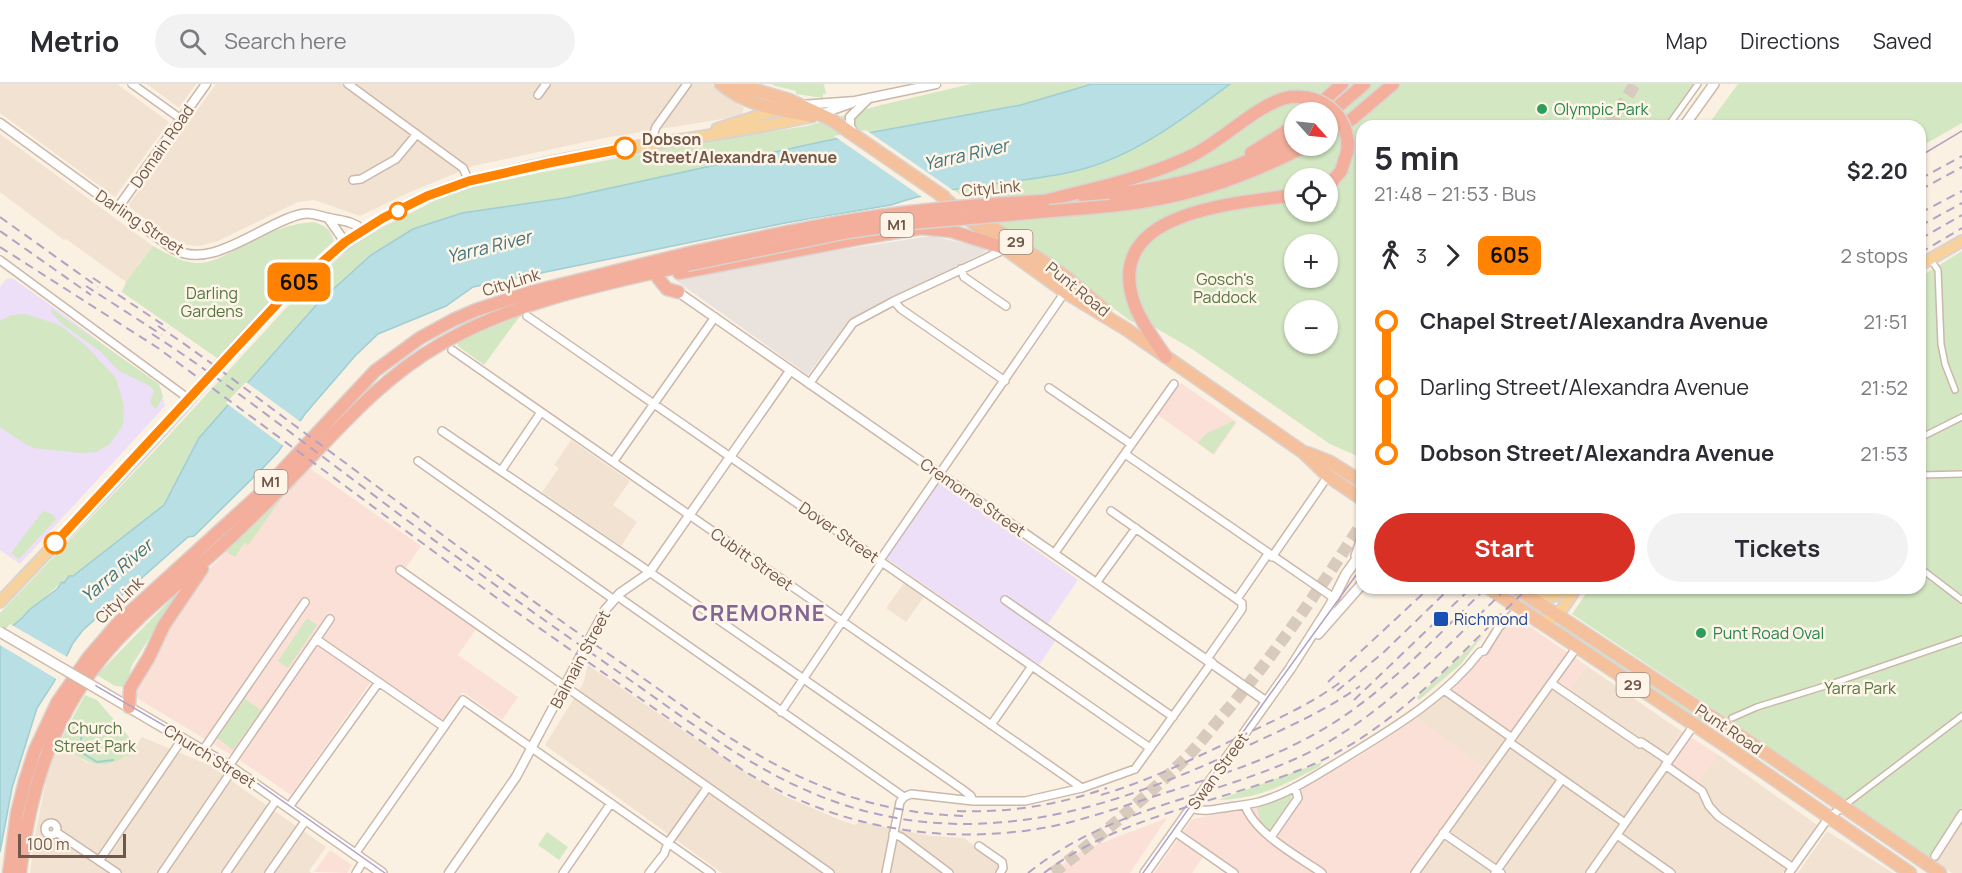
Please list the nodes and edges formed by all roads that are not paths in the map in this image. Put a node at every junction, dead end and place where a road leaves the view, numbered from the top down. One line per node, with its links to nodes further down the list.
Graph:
1 (132, 84): 22 (street)
2 (206, 84): 22 (street, Domain Road)
3 (348, 84): 29 (street)
4 (546, 84): 14 (street)
5 (687, 84): 31 (street)
6 (721, 84): 20 (highway, Punt Road / 29)
7 (735, 84): 18 (highway, Punt Road / 29)
8 (936, 84): 15 (street)
9 (1341, 84): 17 (highway)
10 (1364, 84): 19 (highway)
11 (1393, 84): 27 (highway)
12 (1698, 84): 23 (street)
13 (1714, 84): 24 (main road)
14 (538, 95)
15 (868, 99): 16 (street); 26 (street)
16 (855, 101): 18 (street); 21 (street)
17 (1322, 102)
18 (801, 105): 20 (highway); 21 (highway, Punt Road / 29)
19 (1338, 106)
20 (777, 110): 21 (highway, Punt Road / 29); 30 (main road)
21 (817, 115): 26 (highway, Punt Road / 29); 30 (main road)
22 (181, 119): 41 (street, Domain Road)
23 (1672, 120)
24 (1688, 120)
25 (0, 123): 41 (street, Darling Street)
26 (843, 126): 40 (highway, Punt Road / 29)
27 (1338, 127)
28 (1284, 132): 37 (highway)
29 (416, 135): 35 (street); 36 (street)
30 (688, 138): 31 (main road)
31 (656, 143): 36 (main road)
32 (1284, 143): 37 (highway, M1)
33 (1286, 156): 38 (highway, M1)
34 (1338, 174): 38 (highway, bridge)
35 (353, 180)
36 (469, 181): 43 (main road)
37 (1193, 181): 38 (highway, M1)
38 (1109, 195): 48 (highway, M1, bridge); 48 (highway, CityLink / M1, bridge)
39 (1284, 196): 62 (highway)
40 (944, 198): 46 (highway, Punt Road / 29); 60 (highway, Punt Road / 29)
41 (117, 209): 42 (street, Darling Street)
42 (328, 218): 43 (street, Darling Street); 45 (street)
43 (363, 230): 45 (main road)
44 (1962, 241): 47 (main road)
45 (345, 242): 69 (main road)
46 (1004, 248): 51 (street); 52 (highway); 54 (highway, Punt Road / 29)
47 (1930, 259): 49 (main road); 68 (street)
48 (686, 260): 55 (highway, M1); 179 (highway, CityLink / M1)
49 (1926, 261)
50 (3, 265): 69 (street)
51 (961, 269): 56 (street); 57 (street)
52 (658, 278): 53 (highway); 55 (highway)
53 (678, 292): 59 (street, Cremorne Street)
54 (1065, 292): 60 (highway, Punt Road / 29); 64 (street)
55 (550, 300): 91 (highway, M1)
56 (894, 301): 64 (street); 65 (street)
57 (1006, 306)
58 (528, 316): 70 (street, Dover Street)
59 (715, 317): 63 (street, Cremorne Street); 70 (street)
60 (1126, 329): 62 (highway, Punt Road / 29)
61 (452, 350): 71 (street, Cubitt Street)
62 (1166, 357): 76 (highway, Punt Road / 29)
63 (790, 371): 65 (street, Cremorne Street); 78 (street, Balmain Street)
64 (1005, 381): 82 (street)
65 (809, 384): 82 (street, Cremorne Street)
66 (1174, 384): 75 (street)
67 (1049, 388): 75 (street)
68 (1955, 390)
69 (189, 399): 113 (main road)
70 (654, 404): 78 (street, Dover Street); 80 (street)
71 (541, 412): 80 (street, Cubitt Street); 81 (street)
72 (1962, 417): 74 (street)
73 (442, 431): 81 (street)
74 (1926, 435)
75 (1131, 444): 77 (street)
76 (1303, 452): 85 (highway, Punt Road / 29); 86 (highway, Punt Road / 29)
77 (1125, 454): 93 (street); 94 (street)
78 (730, 457): 89 (street, Balmain Street); 95 (street, Dover Street)
79 (418, 461): 107 (street)
80 (613, 462): 89 (street, Cubitt Street)
81 (501, 471): 99 (street)
82 (940, 473): 93 (street, Cremorne Street); 95 (street)
83 (1962, 474): 84 (street)
84 (1926, 475)
85 (1328, 476): 87 (highway, Punt Road / 29); 94 (street)
86 (1356, 478)
87 (1356, 495)
88 (1111, 511): 90 (street)
89 (689, 515): 99 (street, Balmain Street); 118 (street, Cubitt Street)
90 (1136, 528): 101 (street); 110 (street)
91 (220, 547): 133 (highway); 180 (highway, M1)
92 (1356, 553): 97 (main road)
93 (1054, 554): 101 (street, Cremorne Street)
94 (1270, 555): 108 (street); 110 (street)
95 (880, 560): 118 (street); 125 (street, Dover Street)
96 (1356, 560): 97 (main road, Swan Street)
97 (1351, 566): 108 (main road, Swan Street)
98 (399, 570): 130 (street)
99 (650, 573): 107 (street, Balmain Street); 127 (street)
100 (1926, 573): 112 (street)
101 (1096, 583): 124 (street, Cremorne Street)
102 (1356, 590): 126 (main road, Swan Street)
103 (1498, 594): 115 (highway, Punt Road / 29)
104 (1526, 594): 109 (highway, Punt Road / 29)
105 (1558, 594): 109 (main road)
106 (1572, 594): 116 (main road)
107 (615, 598): 130 (street, Balmain Street); 134 (street)
108 (1334, 598): 126 (main road, Swan Street)
109 (1532, 598): 116 (highway, Punt Road / 29)
110 (1237, 599): 124 (street)
111 (1005, 600): 136 (street)
112 (1962, 600)
113 (0, 602)
114 (305, 602): 145 (street)
115 (1519, 609): 119 (highway, Punt Road / 29); 131 (street)
116 (1557, 615): 119 (main road); 158 (highway, Punt Road / 29)
117 (330, 619): 121 (street)
118 (842, 621): 127 (street); 139 (street, Cubitt Street)
119 (1538, 621): 123 (highway, Punt Road / 29)
120 (0, 632): 133 (main road, Church Street, bridge)
121 (316, 639): 128 (street); 147 (street)
122 (1962, 639): 137 (street)
123 (1577, 647): 129 (street); 138 (highway, Punt Road / 29)
124 (1210, 661): 132 (street, Cremorne Street); 136 (street)
125 (1032, 666): 139 (street); 143 (street, Dover Street)
126 (1290, 669): 132 (main road, Swan Street)
127 (803, 679): 134 (street); 154 (street)
128 (378, 682): 140 (street); 157 (street)
129 (1551, 683): 142 (street); 146 (street)
130 (565, 686): 144 (street, Balmain Street); 150 (street)
131 (1444, 690): 142 (street); 149 (street)
132 (1268, 702): 159 (main road, Swan Street)
133 (129, 707): 141 (main road, Church Street)
134 (781, 712): 152 (street)
135 (1962, 716): 158 (street)
136 (1173, 717): 143 (street)
137 (1732, 718)
138 (1694, 724): 146 (street); 161 (highway, Punt Road / 29)
139 (991, 726): 151 (street, Cubitt Street)
140 (444, 727): 144 (street); 172 (street)
141 (183, 738): 145 (main road, Church Street); 175 (street)
142 (1511, 740): 148 (street); 166 (street)
143 (1150, 748): 151 (street)
144 (532, 749): 155 (street); 187 (street, Balmain Street)
145 (203, 750): 147 (main road, Church Street)
146 (1667, 762): 163 (street); 176 (street)
147 (231, 767): 153 (main road, Church Street); 182 (street)
148 (1562, 779): 163 (street); 178 (street)
149 (1295, 787): 156 (street); 169 (street)
150 (707, 788): 170 (street); 191 (street)
151 (1082, 788): 154 (street)
152 (904, 796): 154 (street); 167 (street)
153 (277, 799): 157 (main road, Church Street); 183 (street)
154 (973, 801)
155 (611, 803): 170 (street); 188 (street)
156 (1245, 805): 159 (street); 169 (street)
157 (289, 807): 162 (main road, Church Street)
158 (1843, 807): 161 (street); 201 (highway, Punt Road / 29)
159 (1191, 808): 165 (main road, Swan Street)
160 (1962, 814): 173 (street)
161 (1829, 817): 176 (street); 177 (highway, Punt Road / 29)
162 (306, 820): 172 (main road, Church Street); 184 (street)
163 (1625, 823): 168 (street)
164 (56, 832): 175 (street)
165 (1174, 832): 195 (main road, Swan Street); 196 (street)
166 (1443, 833): 178 (street); 198 (street)
167 (893, 834): 192 (street); 193 (street)
168 (1617, 835): 199 (street); 200 (street)
169 (1271, 837): 197 (street)
170 (668, 843): 189 (street); 190 (street)
171 (979, 846): 194 (street)
172 (355, 854): 174 (main road, Church Street)
173 (1935, 856)
174 (364, 860): 185 (street); 186 (main road, Church Street)
175 (99, 861): 181 (street)
176 (1791, 871)
177 (1902, 871)
178 (1498, 872)
179 (9, 873)
180 (20, 873)
181 (117, 873)
182 (162, 873)
183 (226, 873)
184 (269, 873)
185 (356, 873)
186 (382, 873)
187 (449, 873)
188 (563, 873)
189 (649, 873)
190 (711, 873)
191 (830, 873)
192 (886, 873)
193 (950, 873)
194 (1000, 873)
195 (1145, 873)
196 (1234, 873)
197 (1322, 873)
198 (1415, 873)
199 (1590, 873)
200 (1671, 873)
201 (1940, 873)

